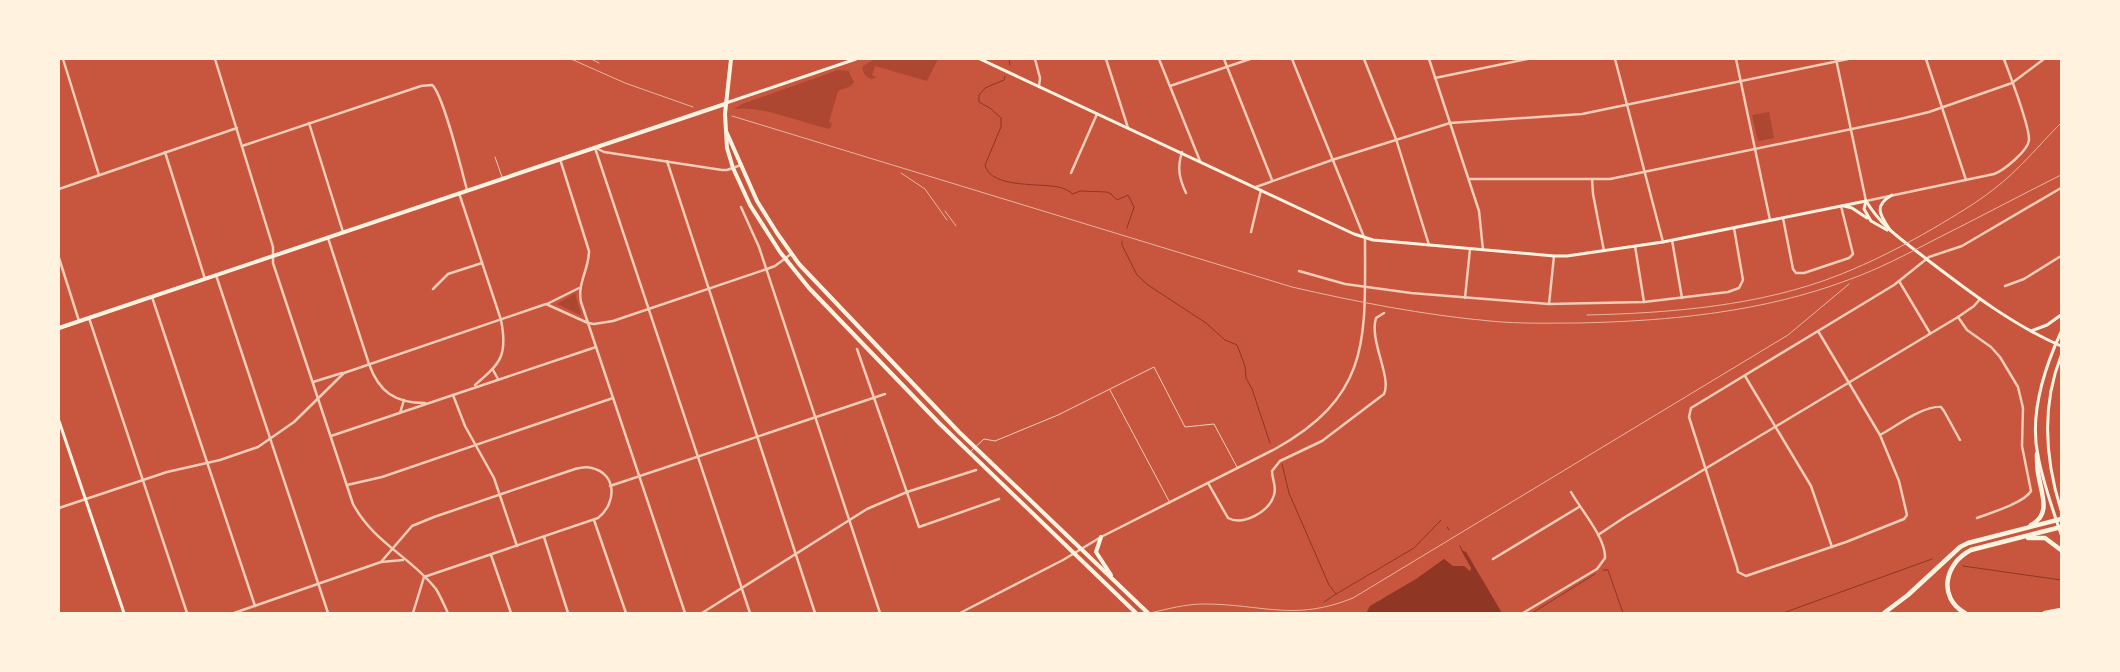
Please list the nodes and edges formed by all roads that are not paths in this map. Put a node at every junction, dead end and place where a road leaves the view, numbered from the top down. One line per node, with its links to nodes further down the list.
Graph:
1 (63, 59): 53 (street)
2 (215, 59): 34 (street)
3 (731, 59): 28 (main road)
4 (856, 59): 28 (main road)
5 (980, 59): 26 (main road)
6 (1035, 59): 26 (street)
7 (1106, 59): 35 (street)
8 (1159, 59): 27 (street)
9 (1224, 59): 22 (street)
10 (1250, 59): 22 (street)
11 (1292, 59): 47 (street)
12 (1364, 59): 38 (street)
13 (1429, 59): 23 (street)
14 (1528, 59): 23 (street)
15 (1615, 59): 29 (street)
16 (1736, 59): 24 (street)
17 (1848, 59): 21 (street)
18 (1926, 59): 30 (street)
19 (2004, 59): 25 (street)
20 (2044, 59): 25 (street)
21 (1836, 60): 24 (street); 36 (street)
22 (1227, 66): 27 (street); 57 (street)
23 (1435, 78): 33 (street)
24 (1740, 81): 29 (street); 41 (street)
25 (2012, 83): 30 (street); 58 (street)
26 (1039, 86): 31 (main road)
27 (1170, 86): 48 (street)
28 (726, 104): 37 (main road); 40 (main road)
29 (1627, 104): 33 (street); 51 (street)
30 (1942, 107): 36 (street); 58 (street)
31 (1097, 114): 35 (main road); 52 (street)
32 (309, 123): 39 (street); 62 (street); 74 (street)
33 (1450, 123): 38 (street); 55 (street)
34 (237, 128): 39 (street); 42 (street)
35 (1128, 128): 43 (main road)
36 (1851, 129): 41 (street); 67 (street)
37 (726, 131): 49 (main road); 50 (main road)
38 (1396, 139): 47 (street); 81 (street)
39 (242, 146): 87 (street)
40 (595, 147): 45 (main road); 46 (street); 109 (street)
41 (1755, 148): 51 (street); 71 (street)
42 (165, 152): 53 (street); 96 (street)
43 (1182, 152): 48 (main road); 64 (street)
44 (495, 157): 54 (lane)
45 (560, 159): 54 (main road); 99 (street)
46 (667, 160): 50 (street); 101 (street)
47 (1332, 160): 57 (street); 78 (street)
48 (1200, 161): 59 (main road)
49 (741, 165): 50 (street); 86 (main road)
50 (733, 168): 91 (main road)
51 (1645, 172): 56 (street); 80 (street)
52 (1071, 173)
53 (99, 175): 61 (street)
54 (502, 178): 62 (main road)
55 (1469, 179): 56 (street); 84 (street)
56 (1592, 179): 85 (street)
57 (1272, 180): 59 (street)
58 (1966, 180): 66 (street)
59 (1256, 187): 63 (main road)
60 (2061, 188): 97 (street)
61 (59, 189)
62 (467, 190): 65 (main road)
63 (1261, 190): 75 (street); 78 (main road)
64 (1186, 192)
65 (459, 193): 74 (main road); 92 (street)
66 (1892, 195): 67 (street); 76 (main road)
67 (1866, 201): 68 (main road); 72 (main road); 76 (main road)
68 (1841, 206): 70 (main road); 70 (street); 72 (main road)
69 (741, 207): 93 (street)
70 (1783, 218): 71 (main road)
71 (1770, 220): 73 (main road)
72 (1870, 221): 76 (main road)
73 (1734, 228): 79 (main road); 104 (street)
74 (343, 232): 77 (main road)
75 (1251, 232)
76 (1894, 234): 105 (main road)
77 (327, 237): 87 (main road); 127 (street)
78 (1365, 238): 81 (main road); 158 (street)
79 (1672, 240): 80 (main road); 104 (street)
80 (1663, 242): 82 (main road)
81 (1430, 245): 83 (main road)
82 (1635, 246): 85 (main road); 106 (street)
83 (1470, 249): 84 (main road); 103 (street)
84 (1484, 250): 88 (main road)
85 (1604, 251): 88 (main road)
86 (792, 254): 91 (street); 153 (main road)
87 (273, 255): 95 (main road); 132 (street)
88 (1554, 256): 108 (street)
89 (2061, 256): 98 (street)
90 (59, 258): 115 (street)
91 (785, 260): 93 (street); 154 (main road)
92 (482, 263): 100 (street); 114 (street)
93 (767, 269): 101 (street); 144 (street)
94 (1299, 271): 103 (street)
95 (216, 275): 96 (main road); 150 (street)
96 (204, 279): 102 (main road)
97 (1899, 281): 118 (street); 121 (street)
98 (2005, 286)
99 (579, 288): 107 (street); 116 (street)
100 (433, 289)
101 (708, 289): 109 (street); 149 (street)
102 (152, 297): 113 (main road); 157 (street)
103 (1465, 298): 108 (street)
104 (1682, 298): 106 (street)
105 (1980, 299): 112 (street); 119 (main road)
106 (1644, 302): 108 (street)
107 (546, 304): 114 (street); 116 (street)
108 (1549, 304)
109 (649, 309): 116 (street); 156 (street)
110 (1384, 313): 163 (street)
111 (2061, 315): 119 (main road)
112 (1958, 317): 121 (street); 175 (street)
113 (89, 318): 115 (main road); 162 (street)
114 (501, 320): 127 (street); 128 (street)
115 (79, 321): 117 (main road)
116 (588, 323): 124 (street)
117 (59, 328)
118 (1818, 331): 130 (street); 133 (street)
119 (2030, 331): 122 (main road)
120 (2061, 332): 122 (main road)
121 (1930, 333): 133 (street)
122 (2056, 344): 123 (main road); 155 (main road)
123 (2061, 346)
124 (596, 348): 131 (street); 139 (street)
125 (858, 349): 138 (street)
126 (2061, 356): 174 (main road)
127 (369, 364): 129 (street); 141 (street)
128 (493, 370): 131 (street); 134 (street)
129 (344, 373): 132 (street); 140 (street)
130 (1745, 376): 146 (street); 159 (street)
131 (498, 379): 134 (street)
132 (312, 382): 140 (street)
133 (1848, 383): 146 (street); 147 (street)
134 (472, 388): 136 (street)
135 (1110, 390): 153 (lane); 158 (lane); 171 (lane)
136 (453, 394): 142 (street); 152 (street)
137 (885, 394): 138 (street)
138 (874, 397): 144 (street); 166 (street)
139 (613, 398): 152 (street); 161 (street)
140 (318, 399): 148 (street); 150 (street)
141 (404, 400): 142 (street); 143 (street)
142 (434, 400): 143 (street)
143 (400, 413): 148 (street)
144 (816, 416): 149 (street); 176 (street)
145 (59, 421): 169 (main road)
146 (1776, 426): 159 (street); 187 (street)
147 (1880, 435): 151 (street); 187 (street)
148 (331, 436): 164 (street)
149 (757, 436): 156 (street); 192 (street)
150 (270, 440): 157 (street); 199 (street)
151 (1960, 440)
152 (476, 445): 164 (street); 168 (street)
153 (976, 448): 154 (lane); 189 (main road)
154 (968, 453): 191 (main road)
155 (2037, 454): 177 (main road); 180 (highway)
156 (698, 455): 161 (street); 200 (street)
157 (208, 463): 162 (street); 201 (street)
158 (1237, 468): 163 (street)
159 (1705, 469): 182 (street); 187 (street)
160 (976, 470): 166 (street)
161 (639, 476): 165 (street); 213 (street)
162 (144, 480): 169 (street); 205 (street)
163 (1208, 482): 171 (street)
164 (347, 485): 188 (street)
165 (610, 486): 168 (street); 178 (street)
166 (908, 492): 170 (street); 176 (street)
167 (1571, 492): 172 (street)
168 (499, 495): 186 (street); 188 (street)
169 (86, 499): 173 (street); 204 (main road)
170 (999, 499)
171 (1170, 502): 184 (street)
172 (1579, 507): 182 (street); 194 (street)
173 (59, 508)
174 (2061, 510)
175 (1977, 518)
176 (850, 519): 192 (street); 217 (street)
177 (2059, 519): 179 (main road); 180 (highway)
178 (594, 520): 183 (street); 212 (street)
179 (2060, 527): 181 (main road); 185 (highway)
180 (2020, 530): 222 (highway)
181 (2061, 534)
182 (1598, 535): 221 (street)
183 (544, 537): 186 (street); 211 (street)
184 (1101, 537): 189 (street); 198 (main road)
185 (2020, 538): 190 (highway); 223 (highway)
186 (516, 546): 193 (street)
187 (1832, 547)
188 (392, 548): 195 (street); 196 (street)
189 (1081, 549): 191 (street); 198 (main road)
190 (2061, 550)
191 (1074, 552): 218 (street); 219 (main road)
192 (796, 553): 200 (street); 216 (street)
193 (491, 555): 197 (street); 210 (street)
194 (1493, 559)
195 (404, 560): 196 (street); 197 (street)
196 (381, 562): 199 (street)
197 (424, 577): 208 (street); 209 (street)
198 (1117, 582): 220 (main road)
199 (318, 584): 201 (street); 207 (street)
200 (741, 587): 203 (street); 215 (street)
201 (255, 606): 206 (street)
202 (2061, 610): 224 (highway)
203 (707, 612): 214 (street)
204 (124, 613)
205 (187, 613)
206 (234, 613)
207 (328, 613)
208 (413, 613)
209 (448, 613)
210 (511, 613)
211 (568, 613)
212 (626, 613)
213 (685, 613)
214 (702, 613)
215 (750, 613)
216 (815, 613)
217 (880, 613)
218 (960, 613)
219 (1136, 613)
220 (1148, 613)
221 (1523, 613)
222 (1884, 613)
223 (1965, 613)
224 (2045, 613)

